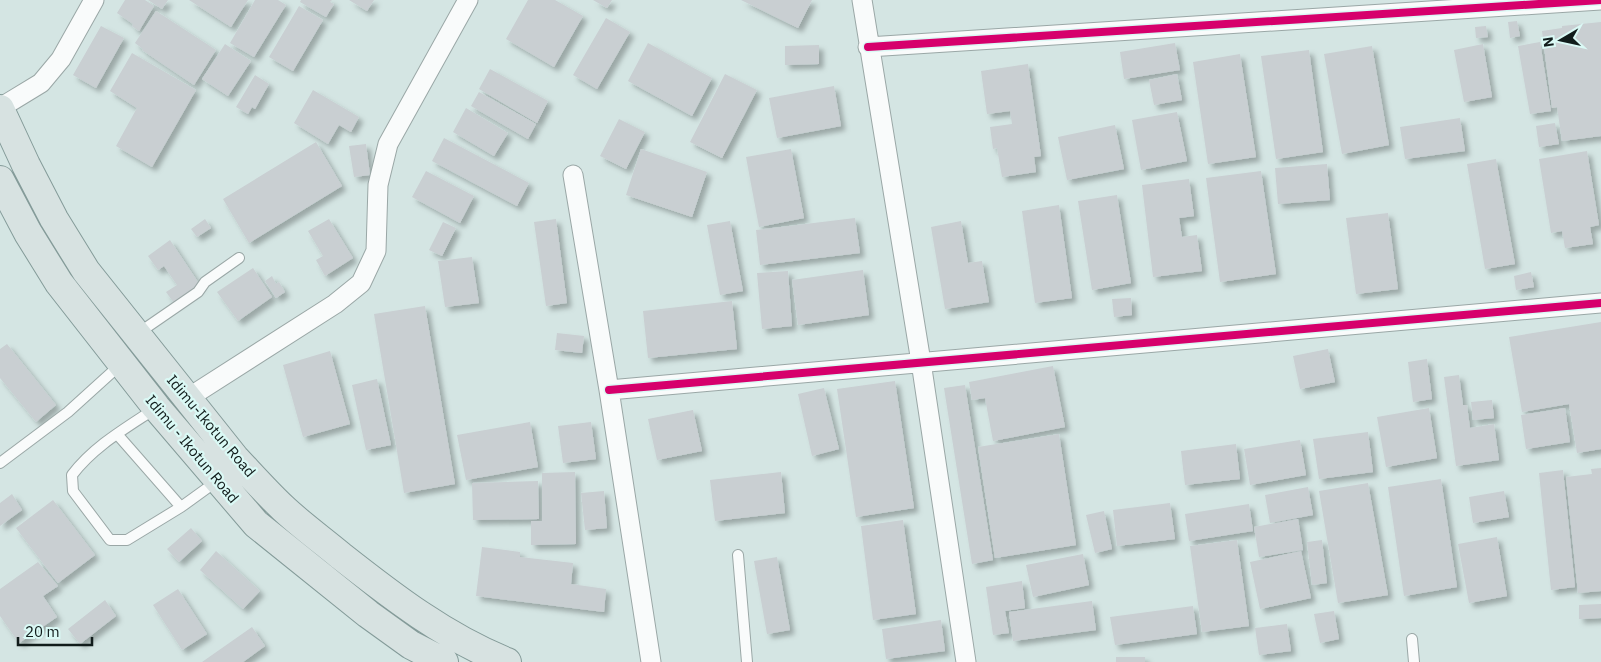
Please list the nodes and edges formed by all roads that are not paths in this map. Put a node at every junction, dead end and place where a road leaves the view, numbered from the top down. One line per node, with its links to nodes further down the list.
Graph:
1 (94, 0): 7 (street)
2 (468, 0): 18 (street)
3 (862, 0): 6 (street)
4 (1601, 0): 5 (street)
5 (1426, 5): 6 (street)
6 (868, 46): 13 (street)
7 (0, 108): 12 (main road, Idimu-Ikotun Road)
8 (573, 175): 16 (street)
9 (0, 180): 14 (main road, Idimu - Ikotun Road)
10 (239, 258): 12 (lane)
11 (1601, 303): 13 (street)
12 (136, 335): 15 (main road, Idimu-Ikotun Road)
13 (921, 362): 16 (street); 29 (street)
14 (122, 363): 17 (main road, Idimu - Ikotun Road); 20 (lane)
15 (163, 368): 17 (main road); 18 (main road, Idimu-Ikotun Road)
16 (609, 390): 27 (street)
17 (148, 397): 19 (lane); 21 (main road, Idimu - Ikotun Road)
18 (188, 398): 26 (main road, Idimu-Ikotun Road)
19 (117, 434): 22 (lane); 22 (lane)
20 (0, 463)
21 (218, 480): 22 (lane); 25 (main road, Idimu - Ikotun Road)
22 (181, 507)
23 (738, 555): 28 (lane)
24 (1412, 639): 30 (lane)
25 (444, 662)
26 (507, 662)
27 (651, 662)
28 (747, 662)
29 (966, 662)
30 (1414, 662)

